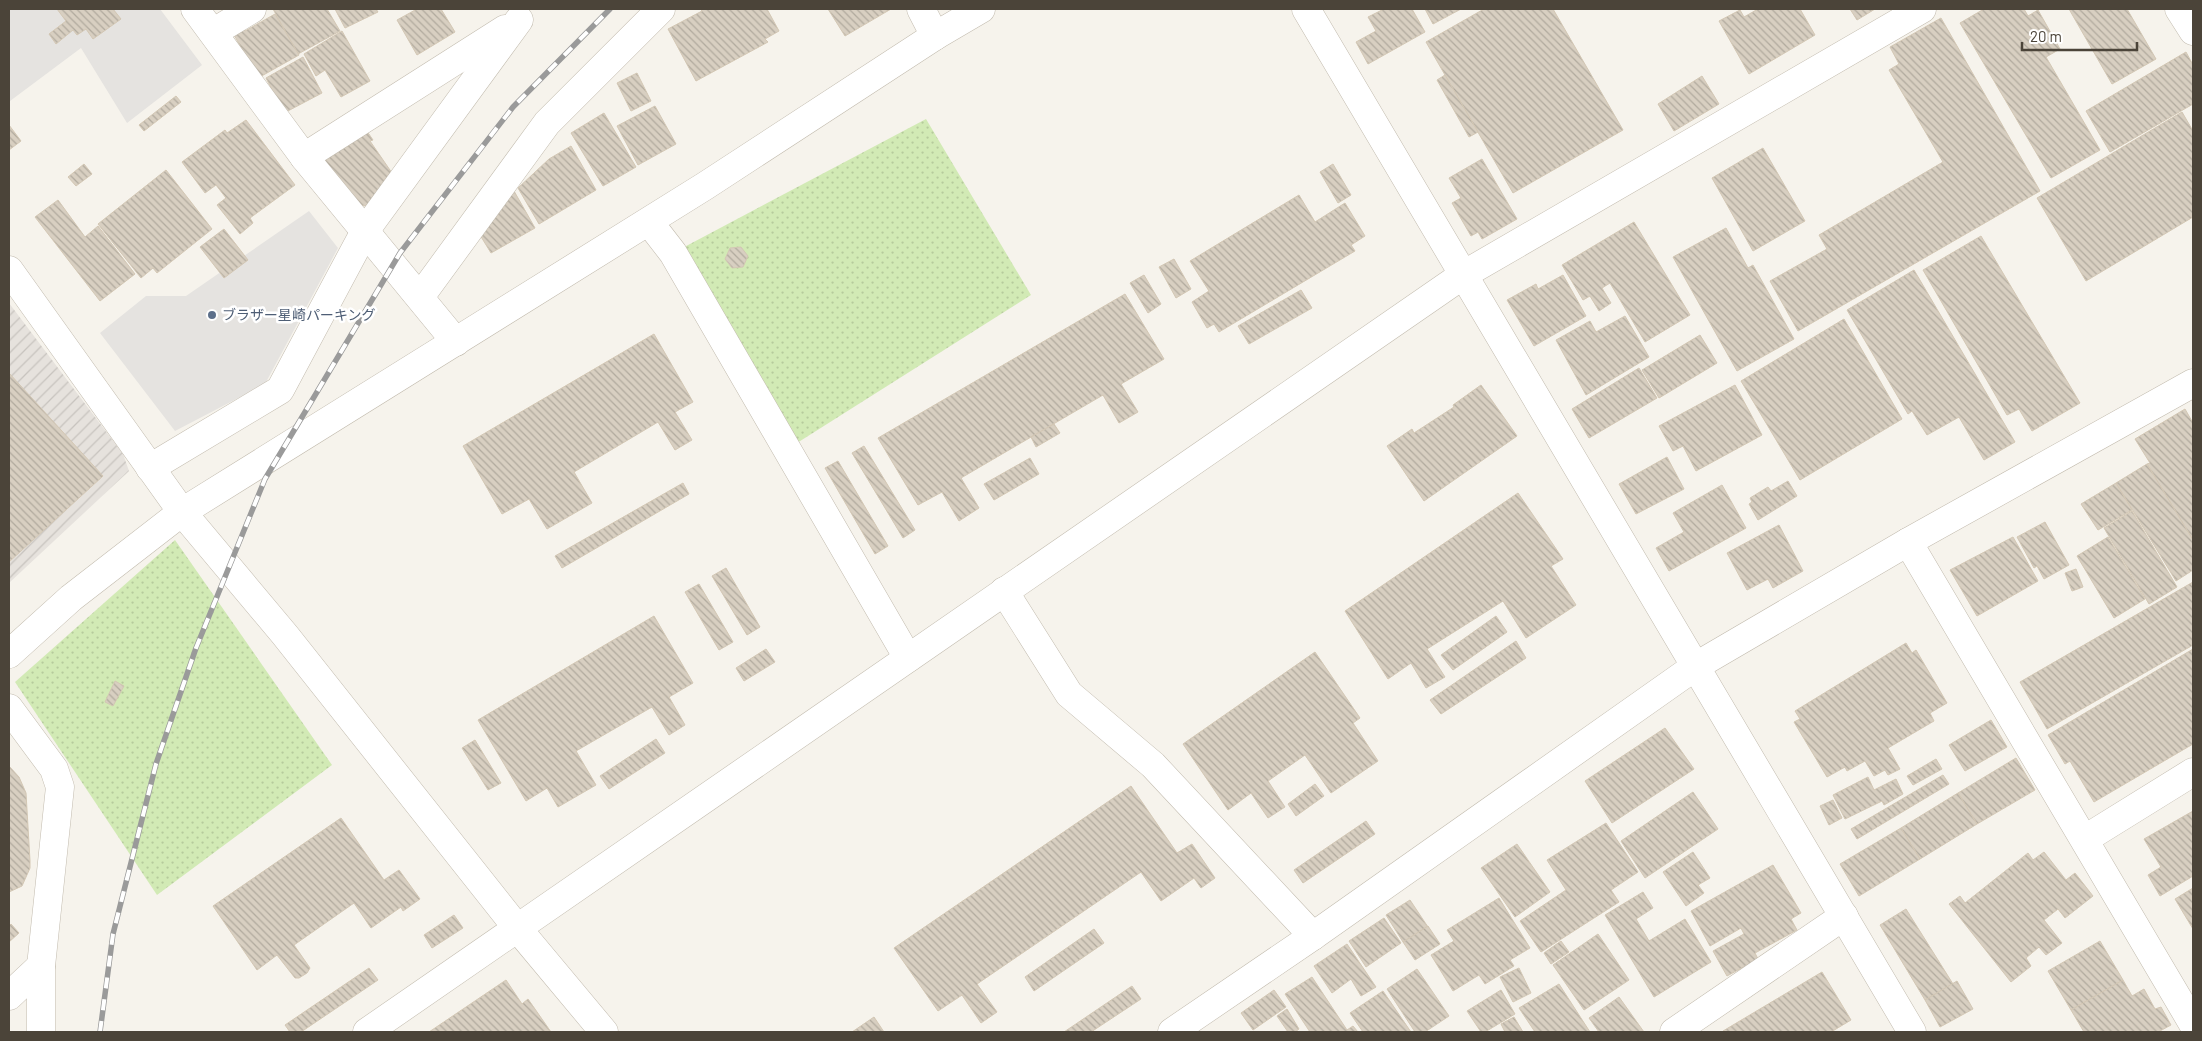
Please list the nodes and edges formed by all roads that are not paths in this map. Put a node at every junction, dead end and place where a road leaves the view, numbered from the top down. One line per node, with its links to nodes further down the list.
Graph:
1 (195, 9): 11 (street)
2 (252, 9): 11 (street)
3 (661, 9): 18 (street)
4 (921, 9): 12 (street)
5 (981, 9): 12 (street)
6 (1306, 9): 17 (street)
7 (1922, 9): 17 (street)
8 (2179, 9): 10 (street)
9 (526, 14): 13 (street); 15 (street)
10 (2193, 31)
11 (214, 32): 13 (street)
12 (935, 36): 14 (street)
13 (304, 157): 15 (street)
14 (648, 222): 19 (street); 26 (street)
15 (364, 231): 18 (street); 21 (street)
16 (9, 270): 21 (street)
17 (1463, 275): 24 (street); 27 (street)
18 (420, 297): 19 (street)
19 (456, 342): 22 (street)
20 (2193, 383): 23 (street)
21 (150, 468): 22 (street)
22 (182, 512): 25 (street); 32 (street)
23 (1908, 542): 27 (street); 30 (street)
24 (1004, 591): 26 (street); 33 (street)
25 (9, 654)
26 (908, 658): 32 (street)
27 (1696, 666): 31 (street); 33 (street)
28 (9, 708): 34 (street)
29 (2193, 772): 30 (street)
30 (2085, 839): 36 (street)
31 (1844, 916): 41 (street); 42 (street)
32 (518, 930): 38 (street); 39 (street)
33 (1313, 936): 40 (street)
34 (41, 966): 35 (street); 37 (street)
35 (9, 996)
36 (2193, 1024)
37 (41, 1032)
38 (368, 1032)
39 (604, 1032)
40 (1172, 1032)
41 (1674, 1032)
42 (1912, 1032)

